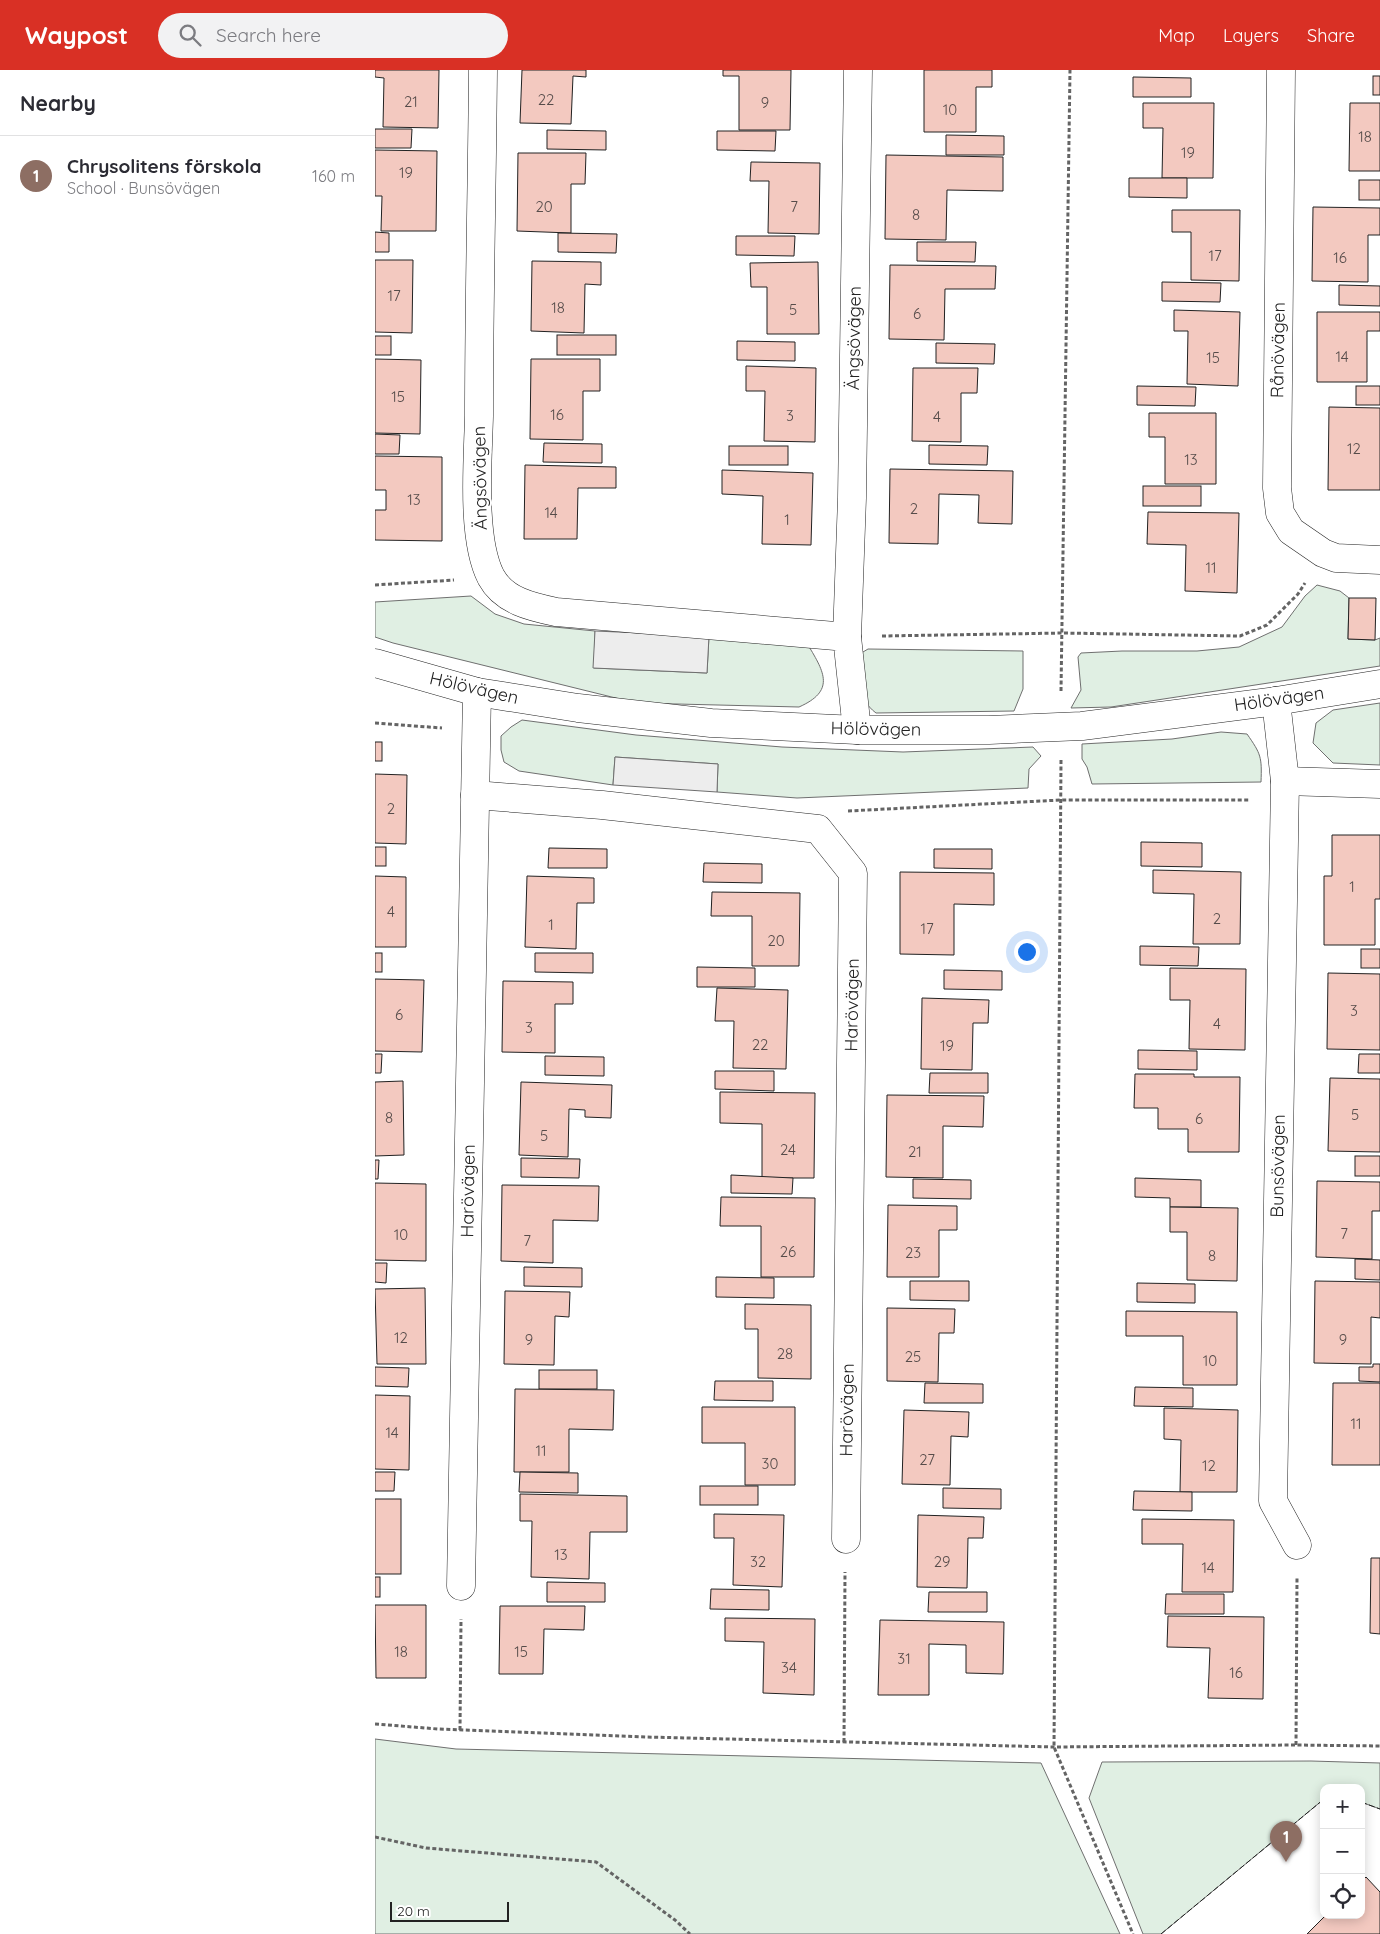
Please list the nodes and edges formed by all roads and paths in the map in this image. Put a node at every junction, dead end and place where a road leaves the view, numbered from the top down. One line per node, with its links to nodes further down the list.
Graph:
1 (483, 70): 7 (street, Ängsövägen)
2 (858, 70): 10 (street, Ängsövägen)
3 (1070, 70): 9 (path)
4 (1281, 70): 5 (street, Rånövägen)
5 (1323, 553): 6 (street, Rånövägen); 9 (path)
6 (1380, 560)
7 (492, 578): 8 (path); 10 (street, Ängsövägen)
8 (375, 585)
9 (1063, 633): 10 (path); 13 (path)
10 (847, 637): 18 (street, Ängsövägen)
11 (375, 663): 14 (street, Hölövägen)
12 (1380, 684): 15 (street, Hölövägen)
13 (1061, 691)
14 (477, 692): 17 (street, Harövägen); 18 (street, Hölövägen)
15 (1276, 701): 18 (street, Hölövägen); 21 (street, Bunsövägen)
16 (375, 723): 17 (path)
17 (476, 730): 22 (street, Harövägen)
18 (857, 730)
19 (1061, 755): 23 (path)
20 (1380, 784): 21 (street)
21 (1284, 790): 23 (path); 26 (street, Bunsövägen)
22 (475, 795): 24 (street); 27 (street, Harövägen)
23 (1061, 800): 24 (path); 33 (path)
24 (818, 829): 25 (street, Harövägen)
25 (845, 1539): 30 (path)
26 (1297, 1545): 31 (path)
27 (461, 1586): 29 (path)
28 (375, 1724): 29 (path)
29 (460, 1730): 30 (path)
30 (843, 1742): 33 (path)
31 (1297, 1745): 32 (path); 33 (path)
32 (1380, 1746)
33 (1055, 1747): 36 (path)
34 (375, 1837): 35 (path)
35 (690, 1934)
36 (1133, 1934)

